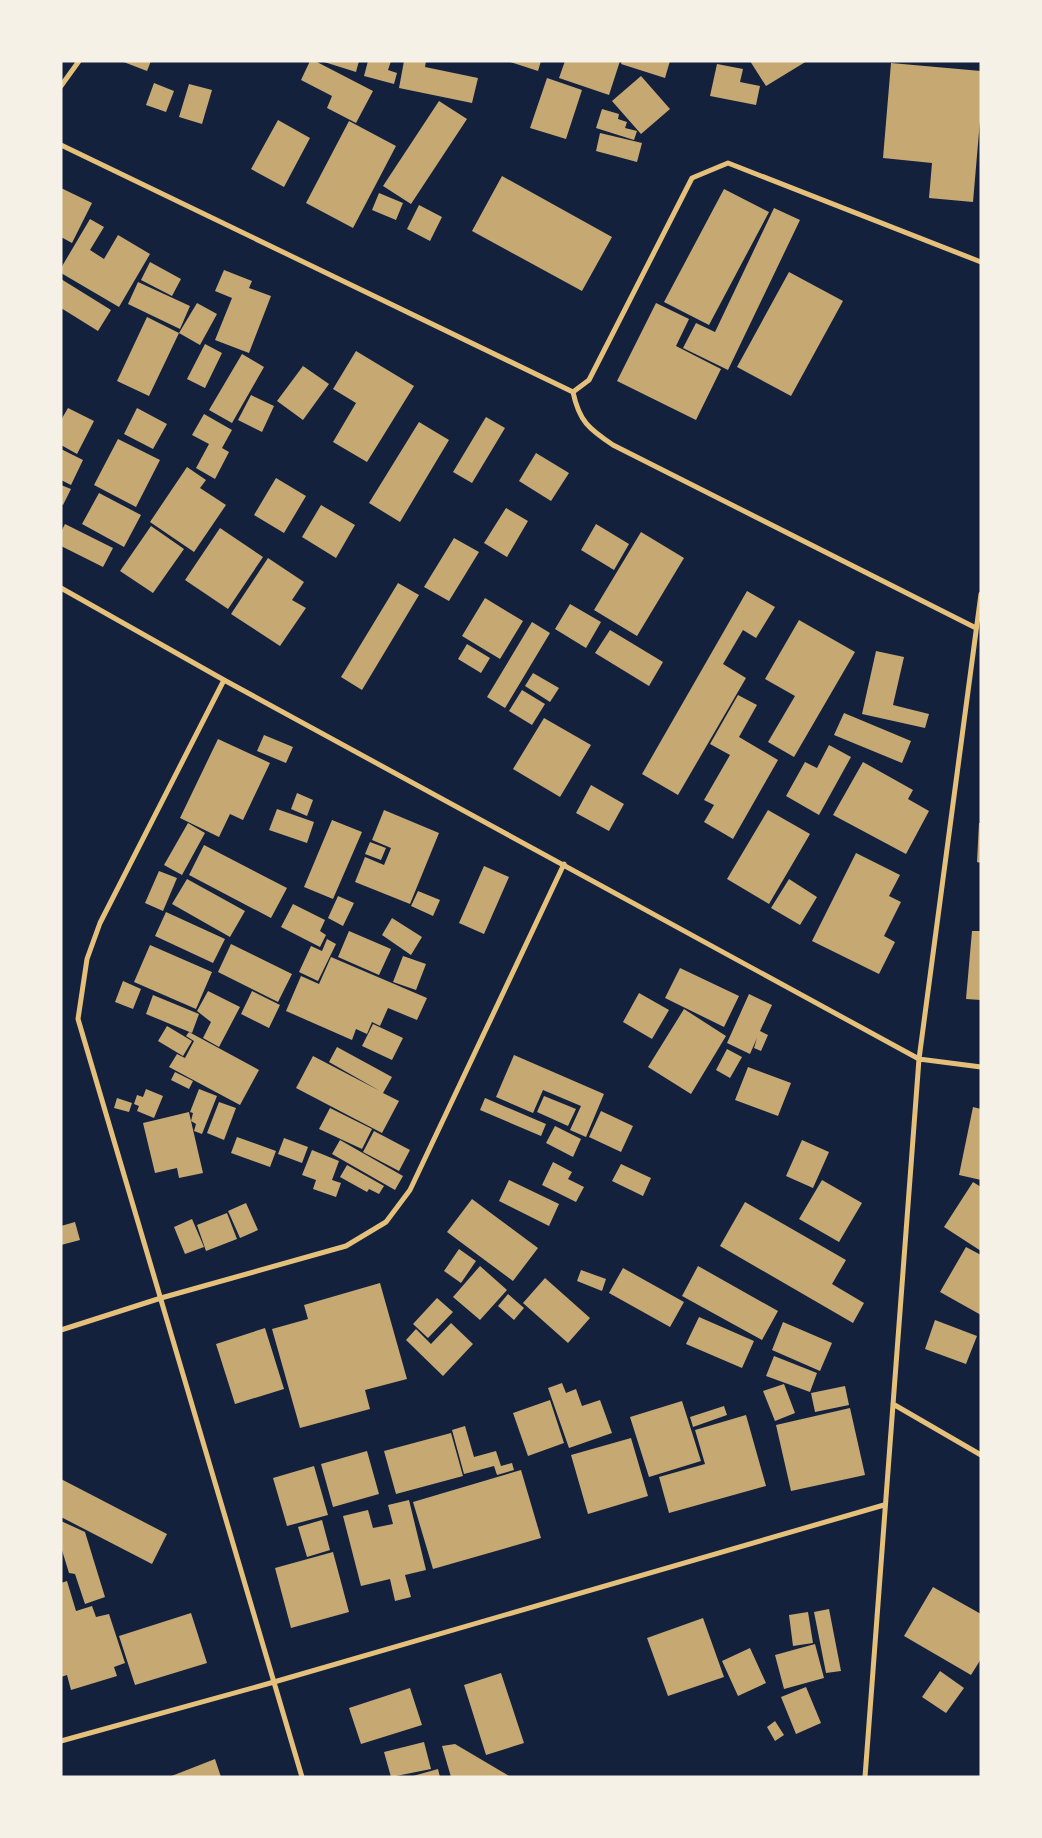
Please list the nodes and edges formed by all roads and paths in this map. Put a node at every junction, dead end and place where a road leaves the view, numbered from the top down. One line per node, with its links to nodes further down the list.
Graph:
1 (79, 61): 2 (street)
2 (61, 86)
3 (61, 146): 5 (street)
4 (981, 262): 5 (street)
5 (573, 392): 8 (street)
6 (61, 588): 9 (street)
7 (981, 594): 8 (street)
8 (976, 628): 11 (street)
9 (224, 680): 10 (street); 13 (street)
10 (564, 864): 11 (street); 13 (street)
11 (918, 1059): 12 (street); 15 (street)
12 (981, 1067)
13 (161, 1298): 14 (street); 18 (street)
14 (61, 1330)
15 (894, 1404): 16 (street); 17 (street)
16 (981, 1455)
17 (884, 1505): 18 (street); 21 (street)
18 (274, 1682): 19 (street); 20 (street)
19 (61, 1741)
20 (302, 1777)
21 (865, 1777)

